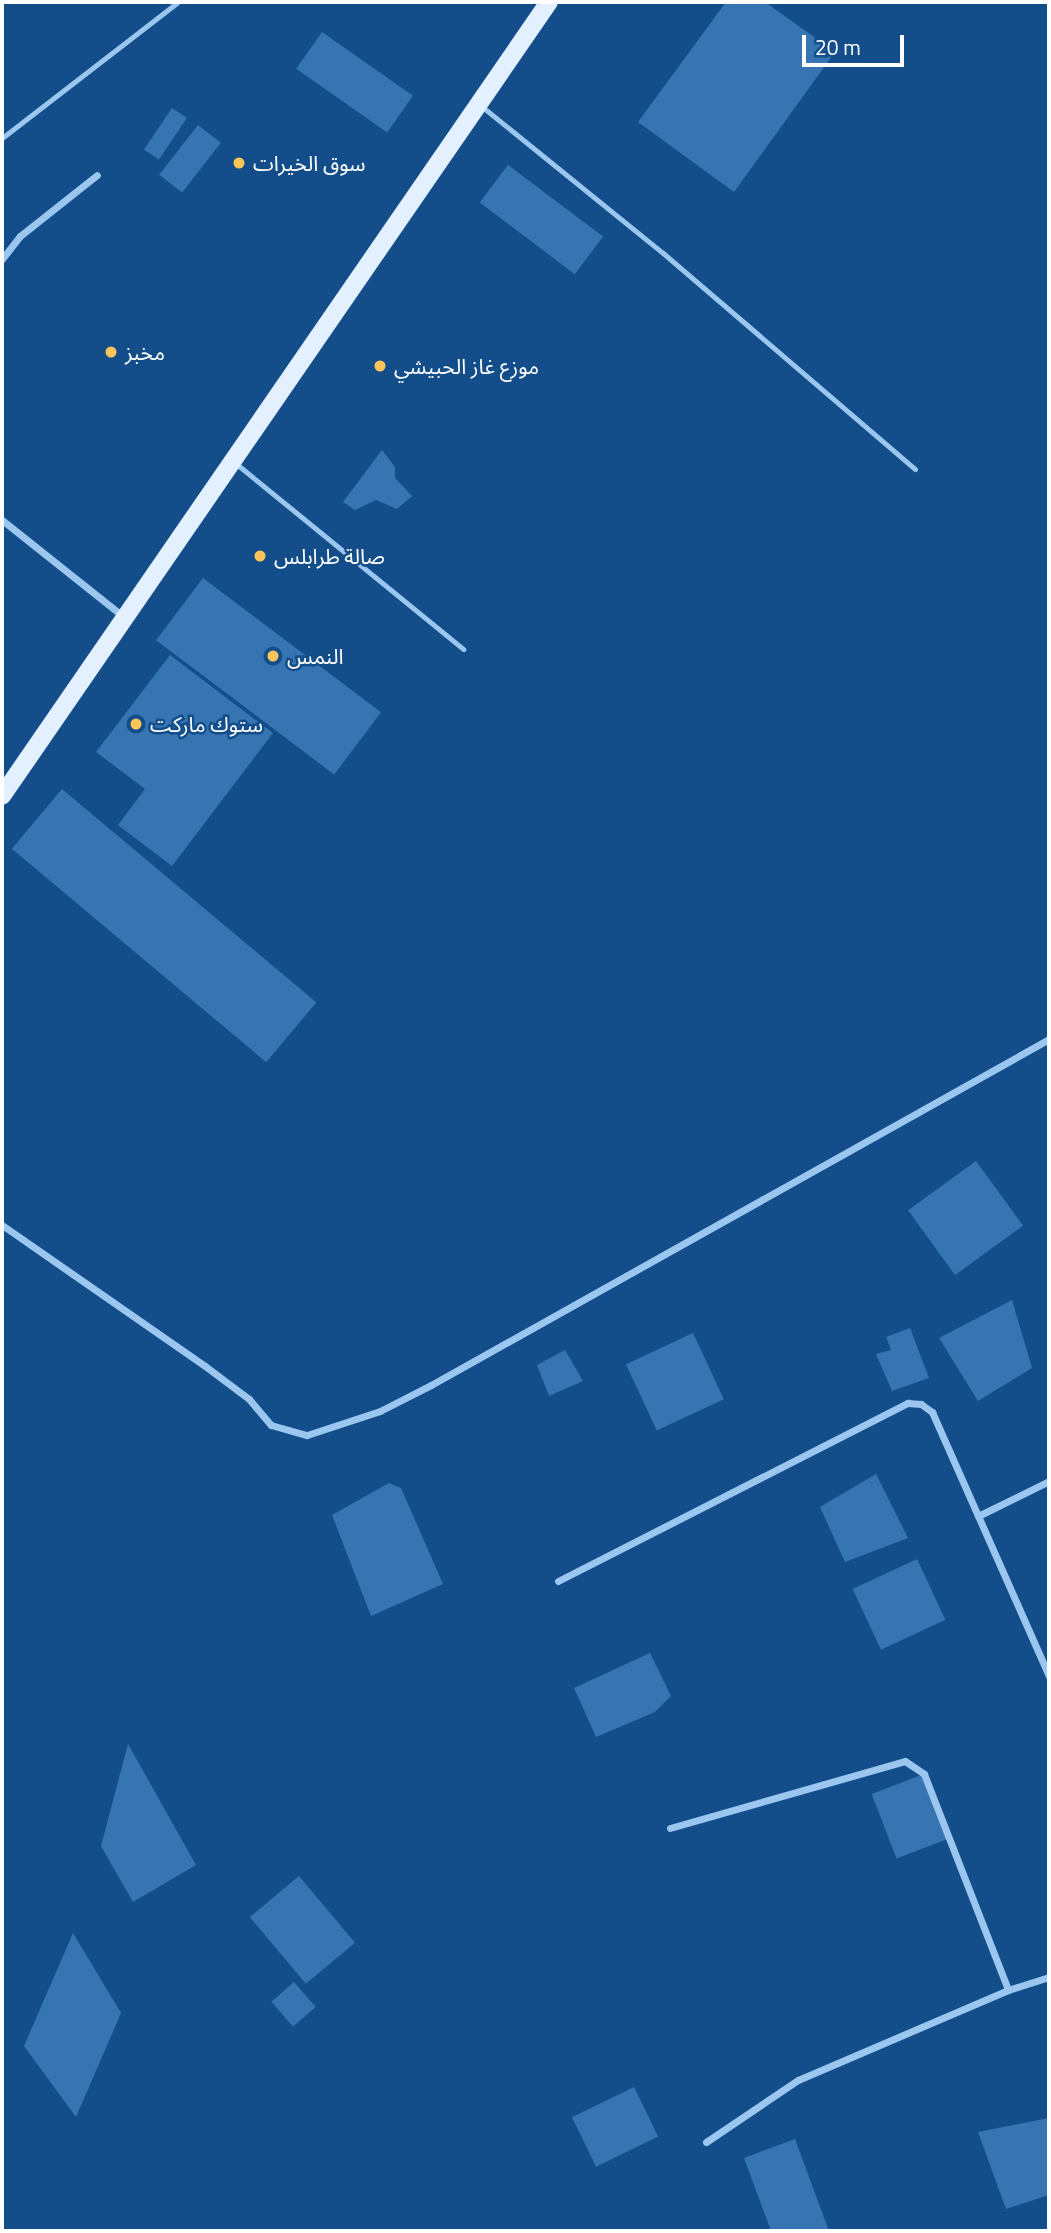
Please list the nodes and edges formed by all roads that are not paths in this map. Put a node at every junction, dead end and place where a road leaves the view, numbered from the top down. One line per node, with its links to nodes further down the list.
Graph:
1 (178, 2): 4 (lane)
2 (549, 2): 3 (main road)
3 (478, 103): 7 (main road); 8 (lane)
4 (2, 138)
5 (97, 175): 6 (street)
6 (2, 259)
7 (232, 460): 10 (main road); 11 (lane)
8 (915, 469)
9 (2, 520): 10 (street)
10 (126, 618): 12 (main road)
11 (463, 649)
12 (2, 796)
13 (1049, 1039): 14 (street)
14 (2, 1225)
15 (1049, 1481): 16 (street)
16 (978, 1517): 17 (street); 18 (street)
17 (558, 1581)
18 (1049, 1676)
19 (670, 1828): 21 (street)
20 (1049, 1978): 21 (street)
21 (1008, 1990): 22 (street)
22 (706, 2142)

